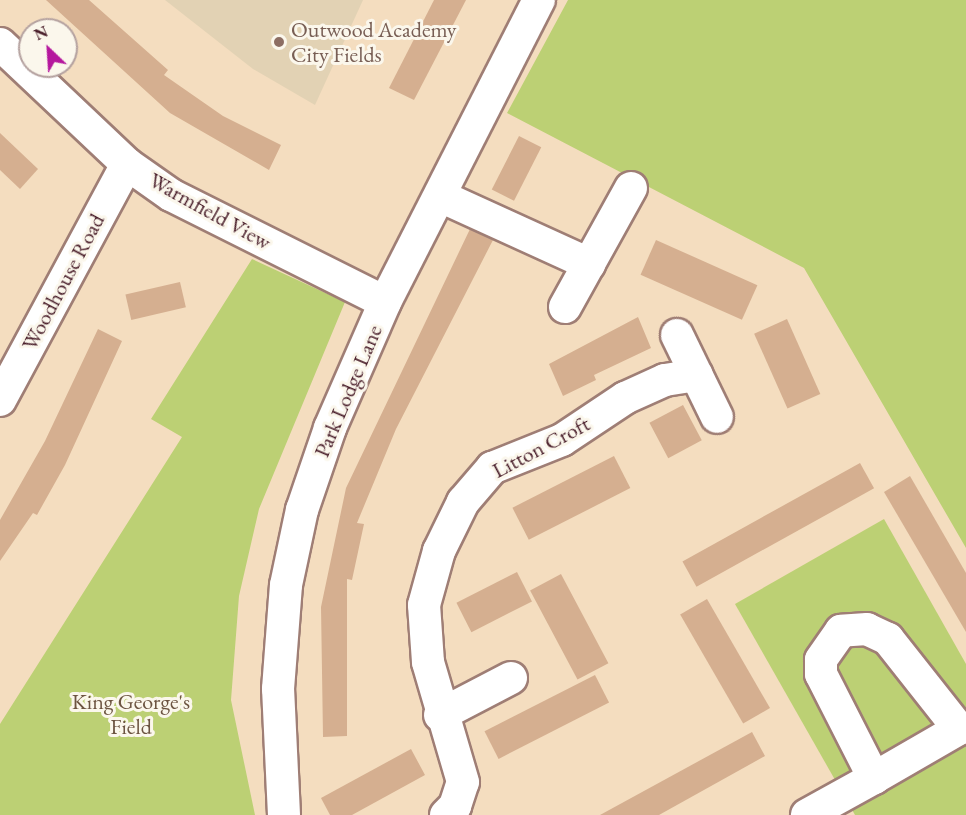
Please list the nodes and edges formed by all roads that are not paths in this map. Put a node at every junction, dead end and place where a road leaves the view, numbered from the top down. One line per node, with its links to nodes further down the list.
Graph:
1 (539, 0): 5 (street, Park Lodge Lane)
2 (0, 44): 3 (street, Warmfield View)
3 (127, 164): 7 (street, Warmfield View); 11 (street, Woodhouse Road)
4 (631, 188): 6 (street)
5 (440, 196): 6 (street); 7 (street, Park Lodge Lane)
6 (589, 264): 8 (street)
7 (385, 303): 16 (street, Park Lodge Lane)
8 (565, 307)
9 (677, 335): 10 (street)
10 (697, 375): 12 (street); 14 (street, Litton Croft)
11 (0, 400)
12 (717, 417)
13 (511, 678): 14 (street)
14 (440, 715): 17 (street, Litton Croft)
15 (874, 778): 15 (street); 18 (street)
16 (285, 815)
17 (446, 815)
18 (807, 815)

